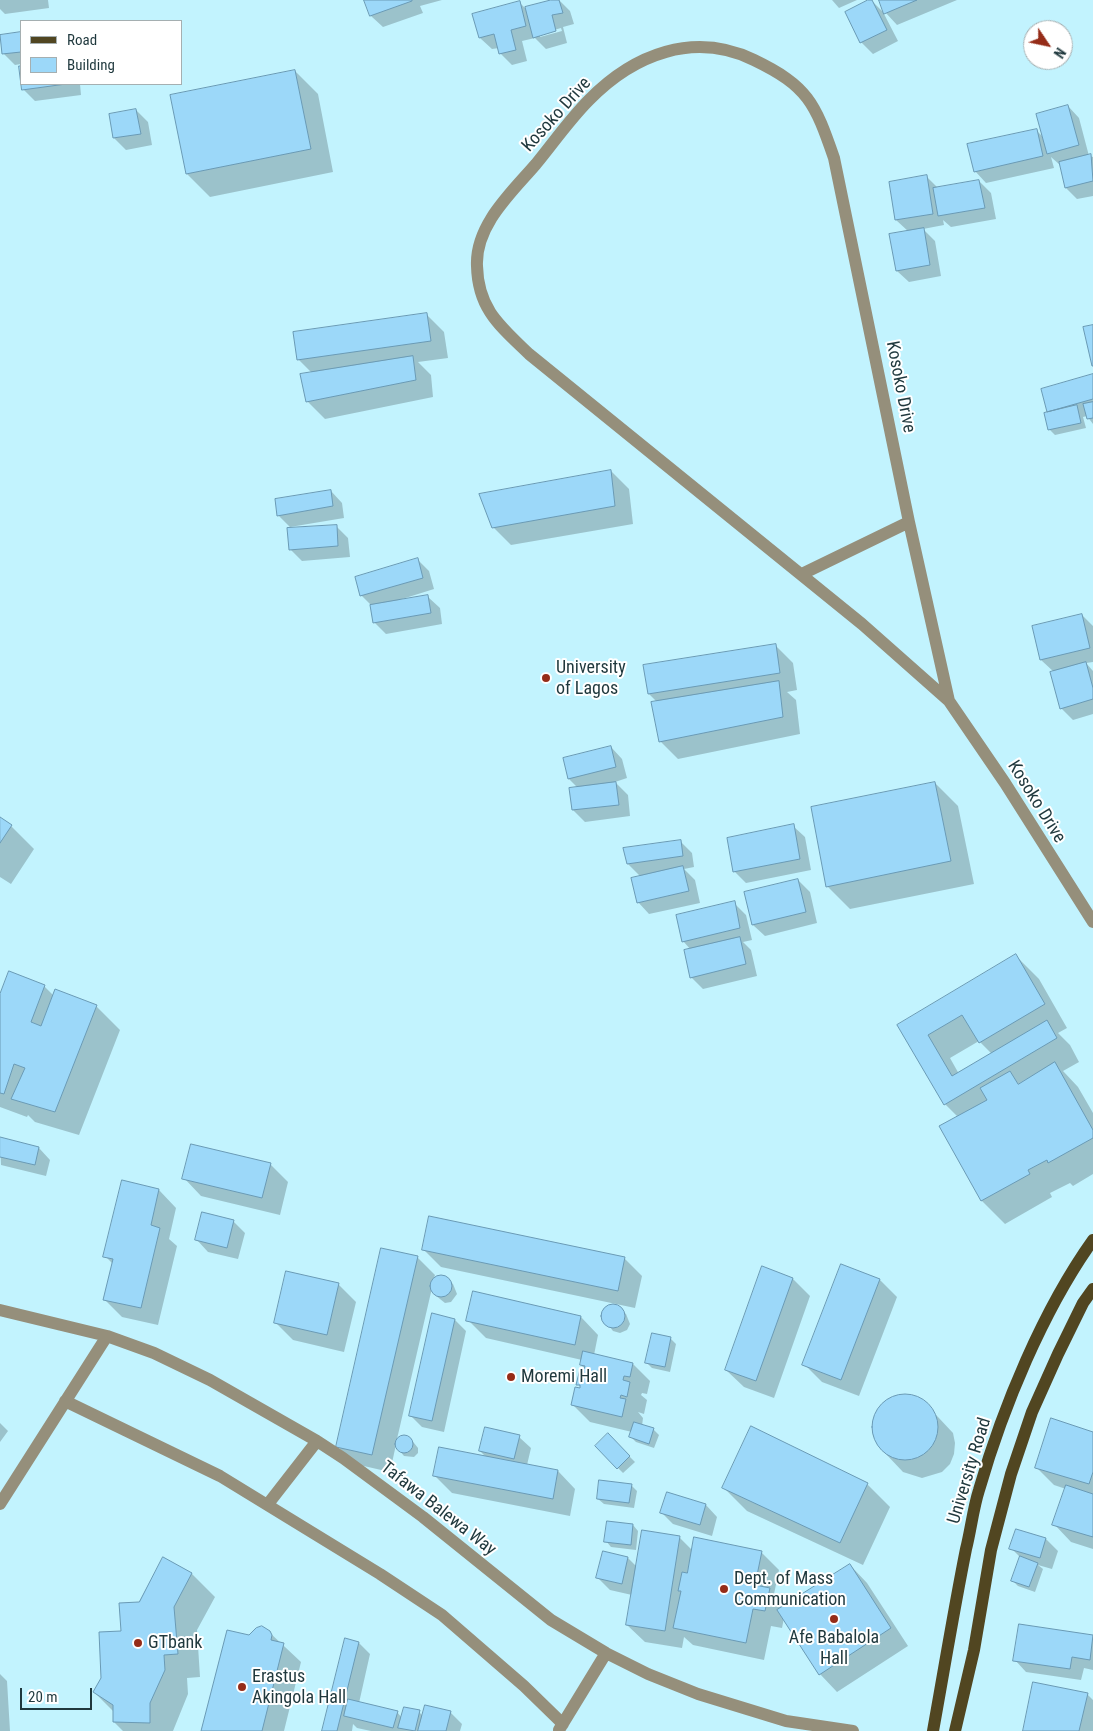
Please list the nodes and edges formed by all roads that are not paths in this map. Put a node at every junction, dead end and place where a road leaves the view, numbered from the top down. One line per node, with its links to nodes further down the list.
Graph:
1 (909, 522): 2 (street); 2 (street, Kosoko Drive); 3 (street, Kosoko Drive)
2 (802, 574): 3 (street, Kosoko Drive)
3 (949, 701): 4 (street, Kosoko Drive)
4 (1093, 922)
5 (1093, 1240): 16 (main road, University Road)
6 (1093, 1289): 17 (main road)
7 (0, 1310): 8 (street, Tafawa Balewa Way)
8 (107, 1336): 9 (street); 10 (street, Tafawa Balewa Way)
9 (65, 1401): 11 (street); 12 (street)
10 (317, 1441): 12 (street); 13 (street, Tafawa Balewa Way)
11 (0, 1504)
12 (268, 1504): 14 (street)
13 (606, 1653): 14 (street); 15 (street, Tafawa Balewa Way)
14 (561, 1728)
15 (853, 1731)
16 (934, 1731)
17 (955, 1731)

